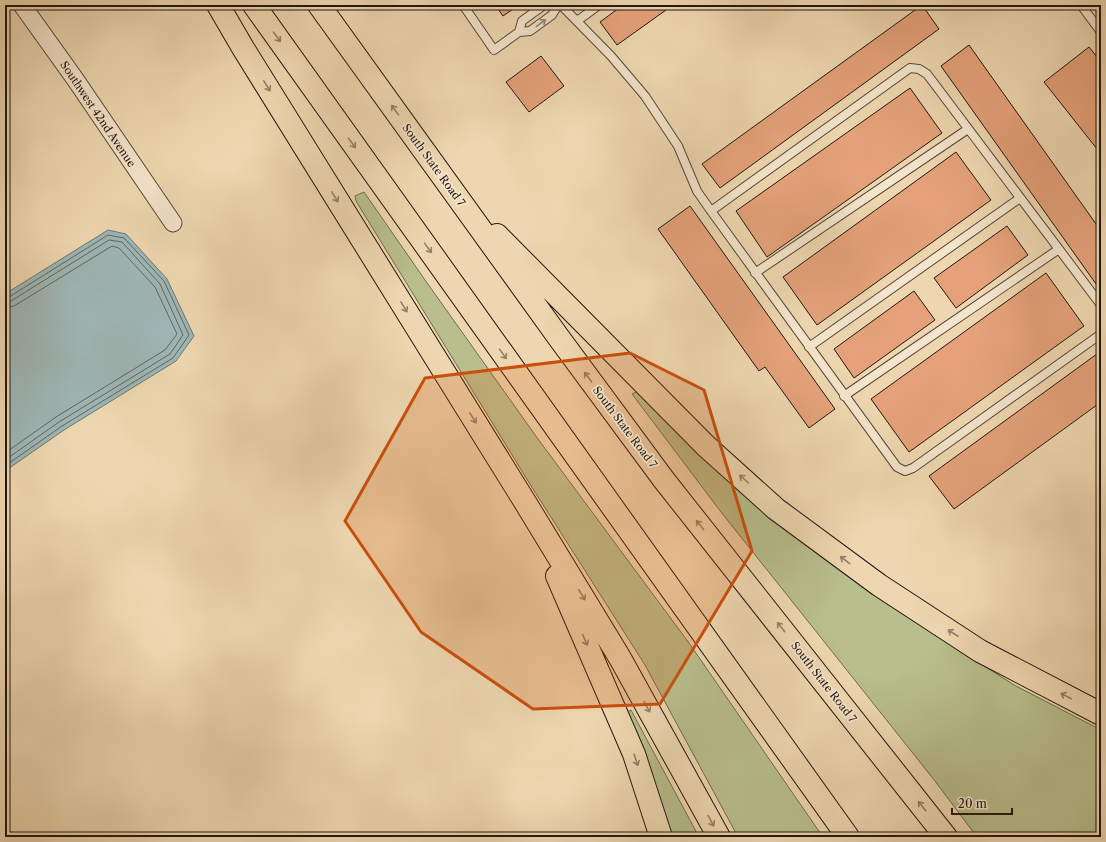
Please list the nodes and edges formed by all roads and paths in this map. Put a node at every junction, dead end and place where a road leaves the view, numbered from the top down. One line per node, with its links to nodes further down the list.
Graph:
1 (22, 5): 18 (street, Southwest 42nd Avenue)
2 (218, 5): 25 (main road, one-way to 25)
3 (254, 5): 29 (main road, one-way to 29)
4 (319, 5): 15 (main road, South State Road 7, one-way to 4)
5 (463, 5): 12 (lane)
6 (544, 5): 12 (lane)
7 (558, 5): 12 (lane, one-way to 7)
8 (561, 5): 11 (lane)
9 (599, 5): 11 (lane)
10 (1082, 5): 13 (lane)
11 (577, 21): 17 (lane)
12 (519, 32)
13 (1101, 32)
14 (968, 129): 16 (lane); 17 (lane); 20 (lane)
15 (450, 188): 26 (main road, one-way to 15); 30 (main road, South State Road 7, one-way to 15)
16 (1020, 198): 19 (lane); 23 (lane)
17 (711, 211): 20 (lane)
18 (173, 223)
19 (1059, 249): 21 (lane); 24 (lane)
20 (755, 273): 23 (lane)
21 (1101, 305)
22 (1101, 334): 24 (lane)
23 (809, 347): 24 (lane)
24 (844, 396)
25 (525, 502): 27 (main road, one-way to 27); 28 (main road, one-way to 28)
26 (1101, 714)
27 (661, 837)
28 (719, 837)
29 (848, 837)
30 (946, 837)

